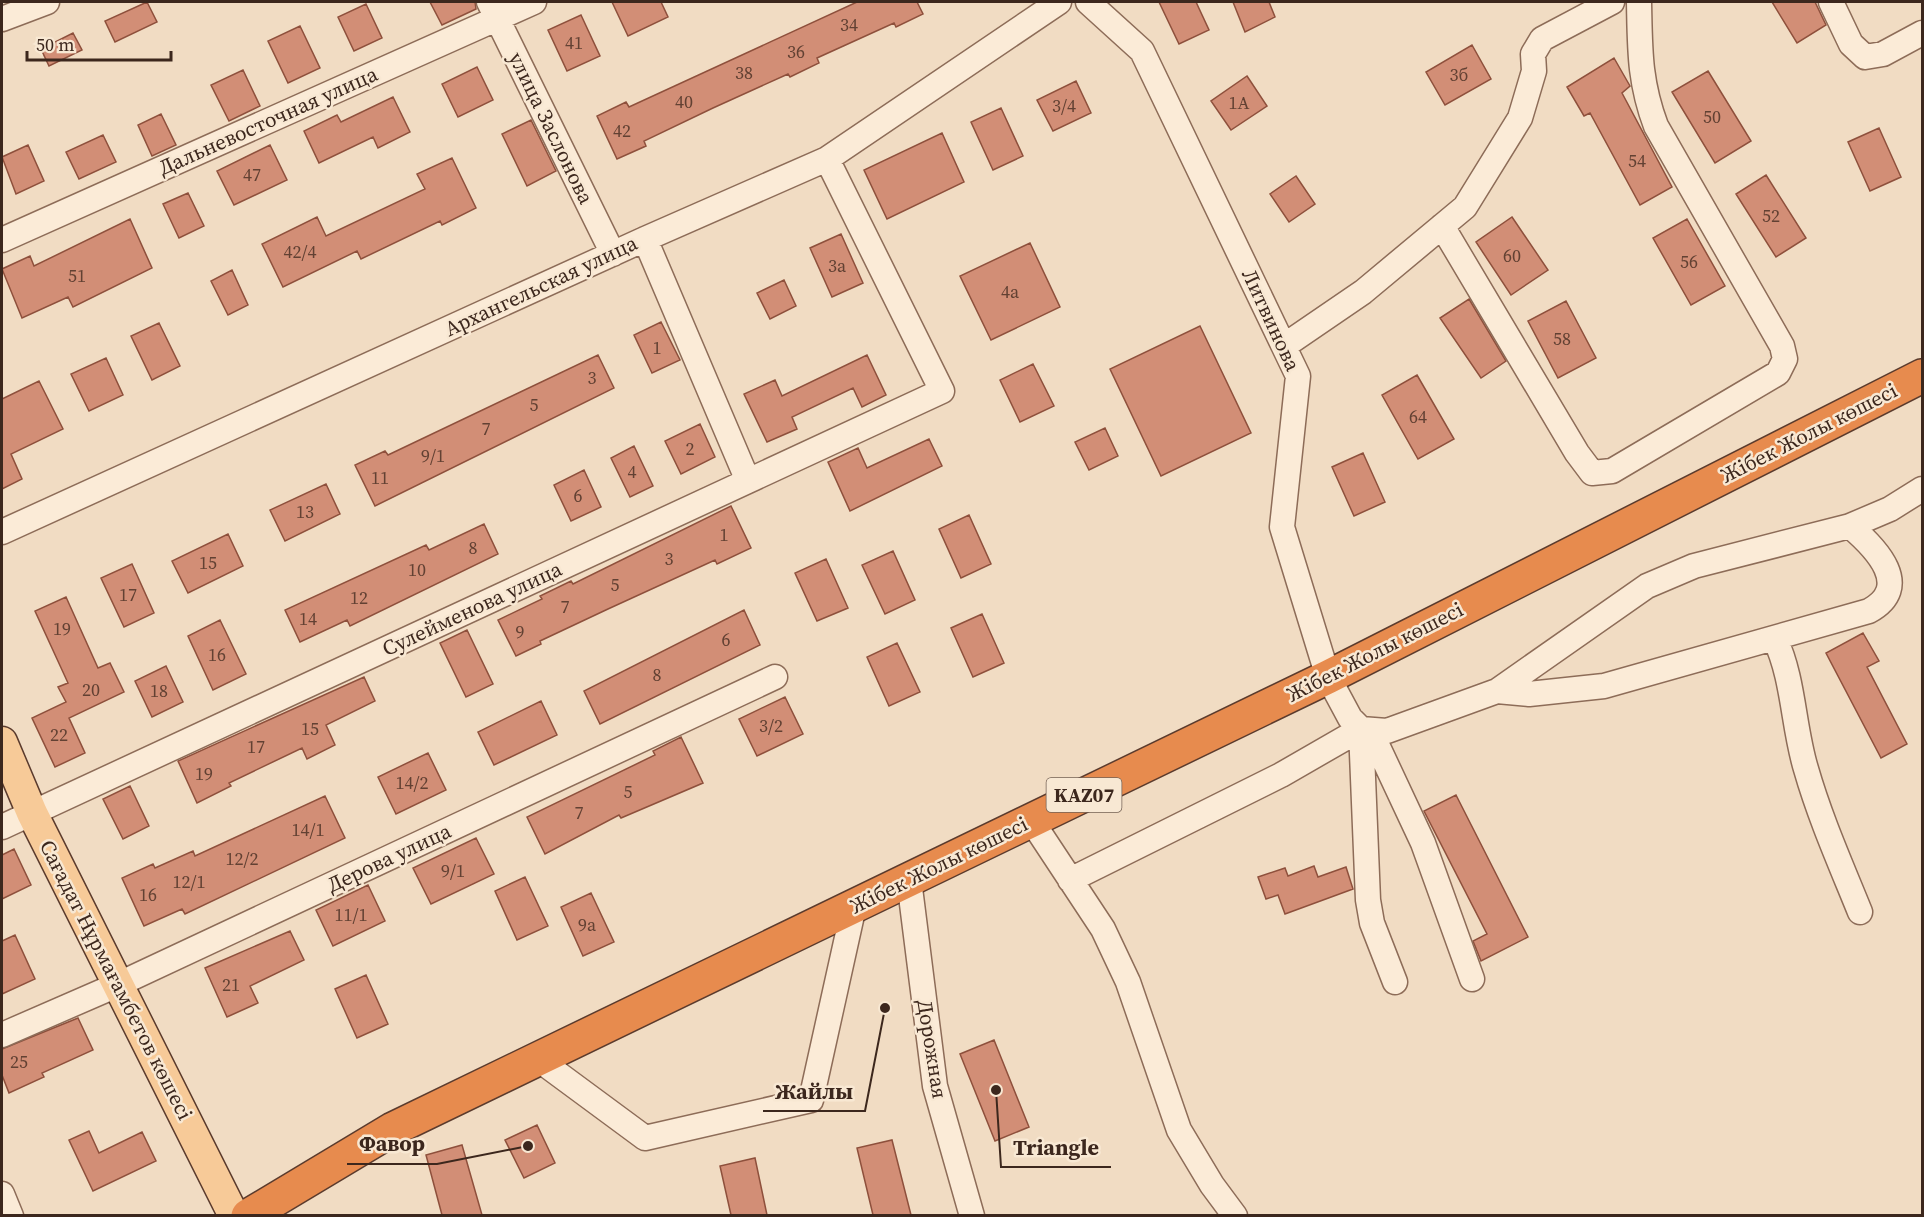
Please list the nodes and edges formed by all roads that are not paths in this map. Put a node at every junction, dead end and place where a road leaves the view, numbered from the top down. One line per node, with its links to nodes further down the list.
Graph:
1 (47, 2): 9 (street)
2 (534, 2): 8 (street, Дальневосточная улица)
3 (1059, 2): 11 (street, Архангельская улица)
4 (1088, 2): 16 (street, Литвинова)
5 (1612, 2): 12 (street)
6 (1639, 2): 12 (street)
7 (1831, 2): 10 (street)
8 (493, 10): 14 (street, Дальневосточная улица); 15 (street, улица Заслонова)
9 (2, 19)
10 (1923, 33)
11 (827, 159): 13 (street, Архангельская улица); 18 (street, Сулейменова улица)
12 (1442, 226): 16 (street)
13 (645, 239): 15 (street, Архангельская улица); 18 (street)
14 (2, 240)
15 (613, 254): 21 (street, Архангельская улица)
16 (1284, 346): 24 (street, Литвинова)
17 (1923, 376): 24 (highway, Жібек Жолы көшесі / KAZ07)
18 (748, 481): 28 (street, Сулейменова улица)
19 (1923, 489): 20 (street)
20 (1850, 526): 22 (street); 25 (street)
21 (2, 532)
22 (1775, 639): 25 (street); 34 (street)
23 (775, 677): 37 (street, Дерова улица)
24 (1328, 677): 26 (street, Литвинова); 29 (highway, Жібек Жолы көшесі / KAZ07)
25 (1497, 691): 26 (street)
26 (1366, 731): 32 (street); 35 (street, Литвинова); 36 (street)
27 (2, 742): 28 (main road, Сағадат Нұрмағамбетов көшесі)
28 (32, 813): 30 (street, Сулейменова улица); 37 (main road, Сағадат Нұрмағамбетов көшесі)
29 (1031, 820): 31 (highway, Жібек Жолы көшесі / KAZ07); 32 (street)
30 (2, 827)
31 (909, 880): 33 (highway, Жібек Жолы көшесі / KAZ07); 44 (street, Дорожная)
32 (1070, 880): 45 (street)
33 (854, 906): 39 (highway, Жібек Жолы көшесі / KAZ07); 39 (street)
34 (1860, 912)
35 (1472, 979)
36 (1395, 982)
37 (117, 985): 38 (street, Дерова улица); 42 (main road, Сағадат Нұрмағамбетов көшесі)
38 (2, 1035)
39 (538, 1059): 43 (highway, Жібек Жолы көшесі / KAZ07)
40 (2, 1194): 41 (street)
41 (11, 1215)
42 (234, 1215)
43 (248, 1215)
44 (972, 1215)
45 (1235, 1215)

